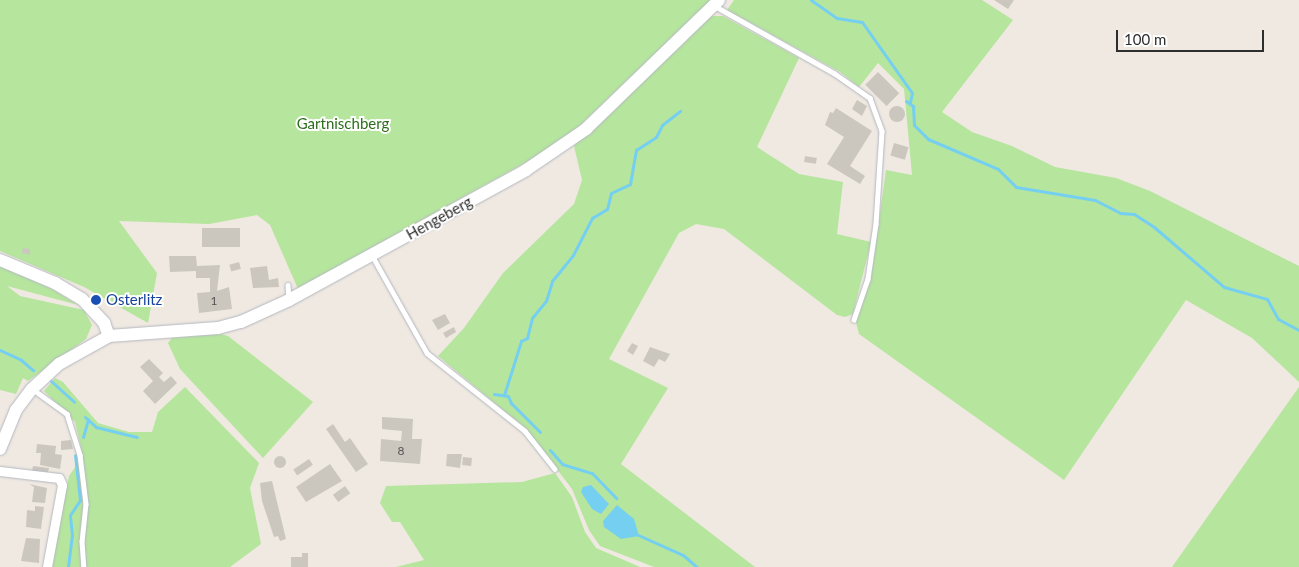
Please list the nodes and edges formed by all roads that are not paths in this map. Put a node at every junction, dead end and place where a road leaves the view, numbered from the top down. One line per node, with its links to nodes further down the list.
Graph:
1 (716, 2): 2 (street, Hengeberg); 6 (lane)
2 (372, 255): 5 (street, Hengeberg); 10 (lane)
3 (0, 260): 7 (street)
4 (288, 285): 5 (lane)
5 (289, 300): 7 (street, Hengeberg)
6 (854, 320)
7 (109, 336): 8 (street)
8 (32, 389): 9 (street); 13 (lane)
9 (0, 449)
10 (555, 469)
11 (0, 471): 12 (street)
12 (46, 567)
13 (84, 567)

